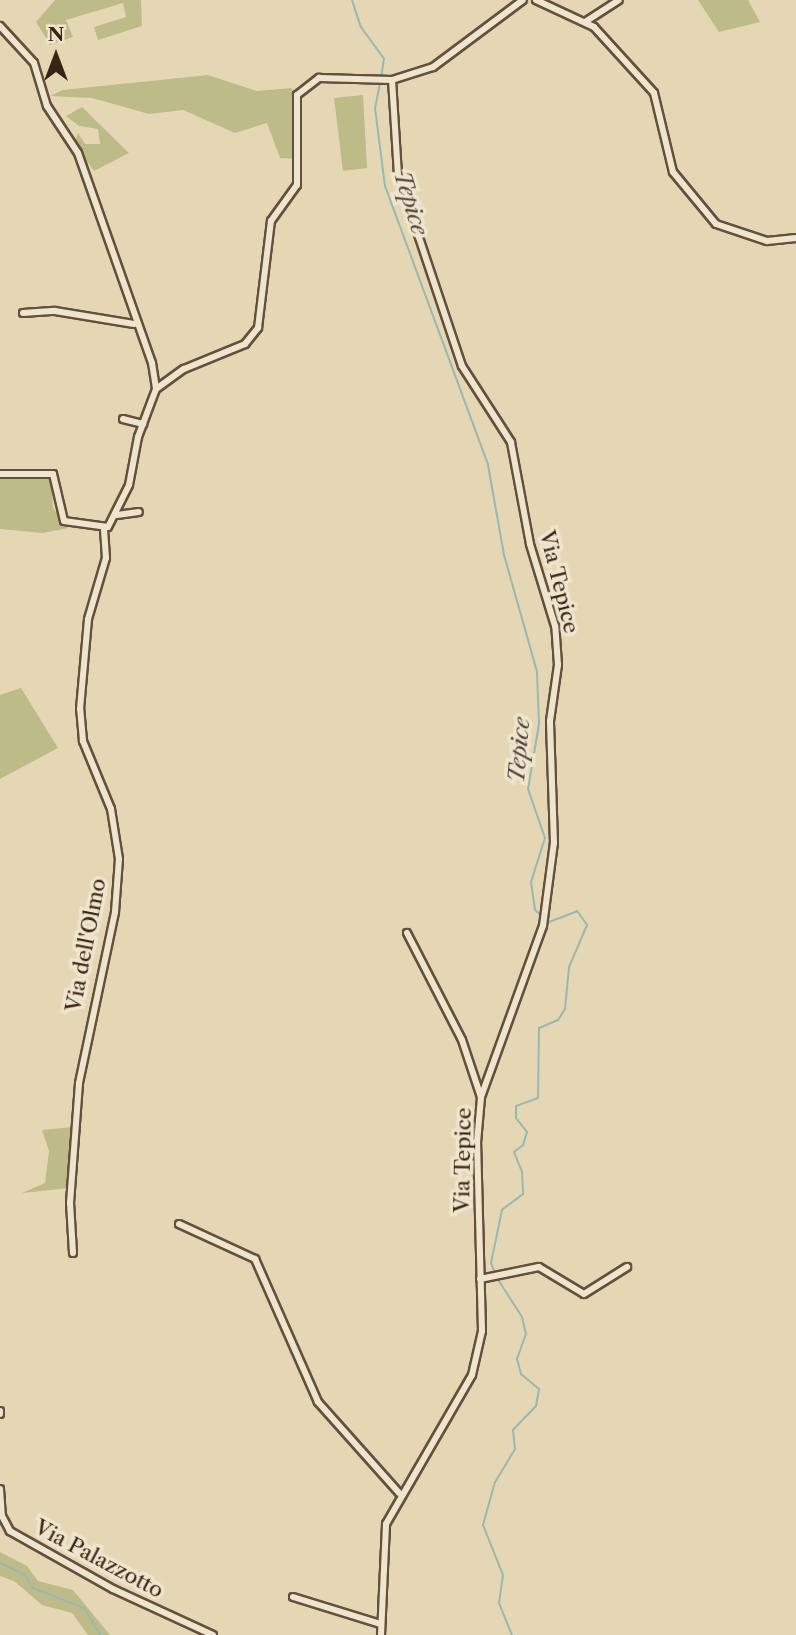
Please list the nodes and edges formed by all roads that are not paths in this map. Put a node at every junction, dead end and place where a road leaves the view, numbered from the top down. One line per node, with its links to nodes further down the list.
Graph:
1 (523, 0): 6 (street)
2 (536, 0): 4 (street)
3 (619, 0): 4 (street)
4 (586, 22): 7 (street)
5 (0, 26): 9 (street)
6 (390, 80): 10 (street); 18 (street, Via Tepice)
7 (796, 238)
8 (23, 313): 9 (street)
9 (134, 324): 10 (street)
10 (156, 389): 12 (street)
11 (123, 419): 12 (street)
12 (142, 424): 15 (street)
13 (0, 474): 16 (street)
14 (139, 512): 15 (street)
15 (117, 515): 16 (street)
16 (104, 528): 20 (street, Via dell'Olmo)
17 (407, 933): 18 (street)
18 (481, 1097): 22 (street, Via Tepice)
19 (179, 1224): 24 (street)
20 (74, 1253)
21 (627, 1267): 22 (street)
22 (480, 1279): 24 (street, Via Tepice)
23 (0, 1489): 27 (street, Via Palazzotto)
24 (399, 1493): 26 (street, Via Tepice)
25 (293, 1597): 26 (street)
26 (381, 1624): 28 (street, Via Tepice)
27 (213, 1635)
28 (381, 1635)

